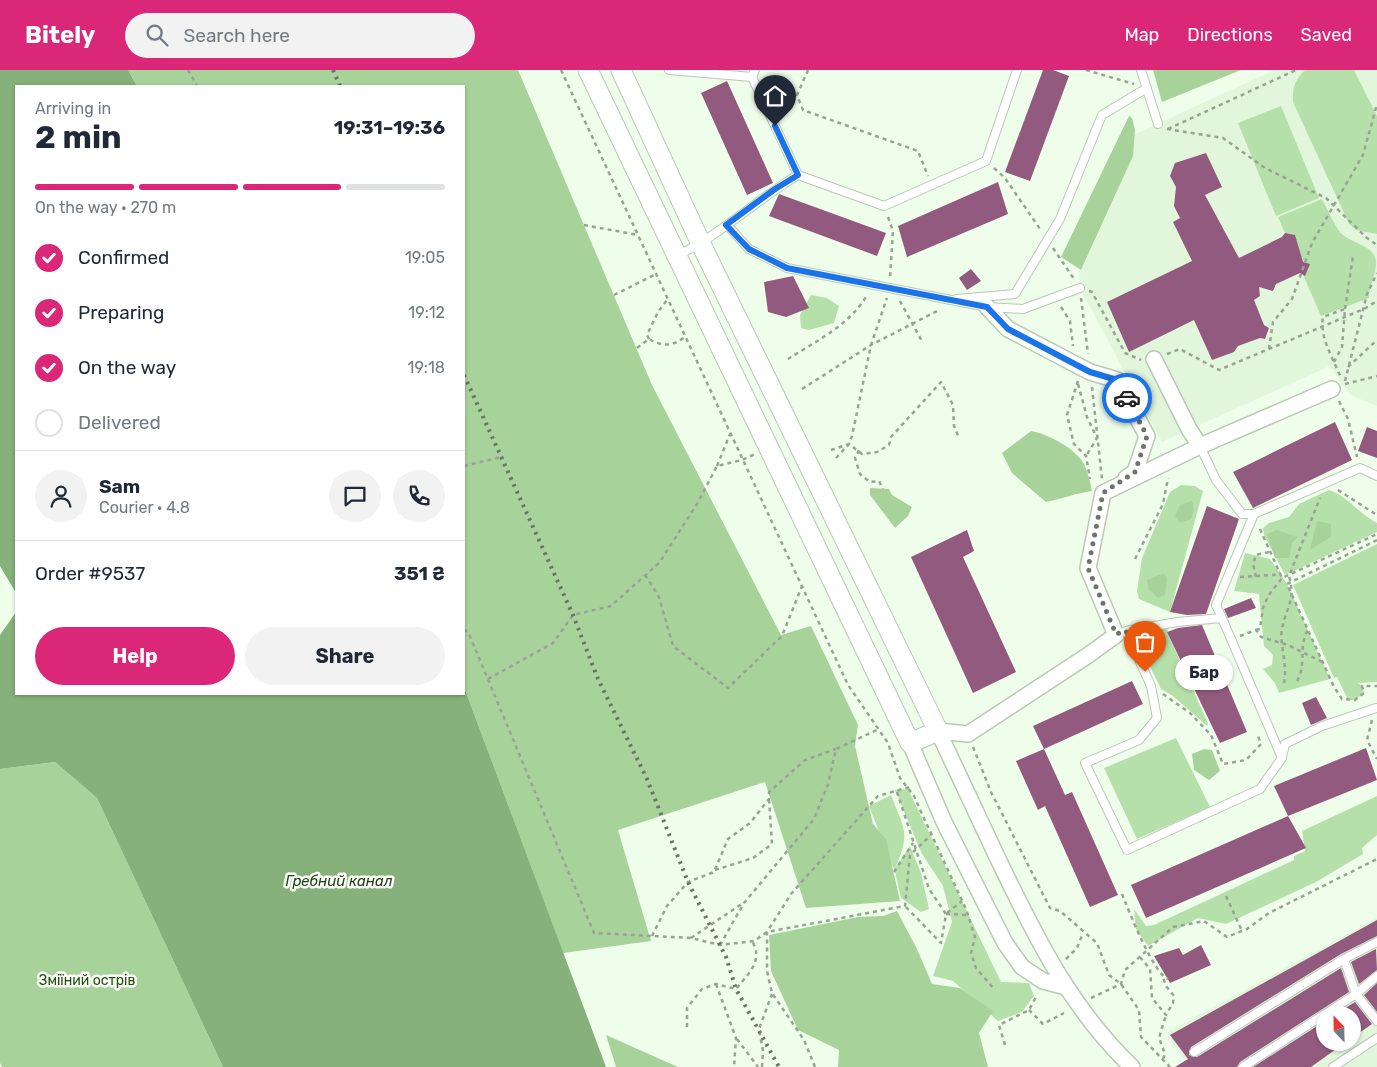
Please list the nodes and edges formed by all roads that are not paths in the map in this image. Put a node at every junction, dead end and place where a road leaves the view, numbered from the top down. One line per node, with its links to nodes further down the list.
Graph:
1 (588, 70): 12 (street)
2 (621, 70): 11 (street)
3 (669, 70): 6 (lane)
4 (1017, 70): 9 (lane)
5 (1140, 70): 7 (lane)
6 (754, 73): 9 (lane)
7 (1147, 88): 8 (lane); 14 (lane)
8 (1158, 124)
9 (798, 175): 10 (lane)
10 (726, 225): 11 (lane); 14 (lane)
11 (702, 244): 12 (lane); 25 (street)
12 (676, 256): 26 (street)
13 (1080, 288): 15 (lane)
14 (948, 300): 15 (lane)
15 (987, 307): 20 (street)
16 (1154, 359): 18 (street)
17 (1338, 387): 18 (street)
18 (1200, 446): 20 (street); 21 (lane)
19 (1377, 476): 21 (lane)
20 (1103, 493): 23 (street)
21 (1254, 514): 22 (lane)
22 (1222, 618): 23 (lane); 27 (lane)
23 (1121, 633): 25 (street); 27 (lane)
24 (1376, 708): 27 (lane)
25 (938, 731): 26 (street); 31 (street)
26 (910, 743): 31 (street)
27 (1282, 758)
28 (1377, 942): 29 (lane)
29 (1344, 959): 32 (lane); 35 (lane)
30 (1377, 976): 32 (lane)
31 (1066, 987): 36 (street)
32 (1356, 994): 33 (lane); 37 (lane)
33 (1377, 1021)
34 (1377, 1038): 38 (lane)
35 (1194, 1052)
36 (1132, 1067)
37 (1243, 1067)
38 (1334, 1067)

